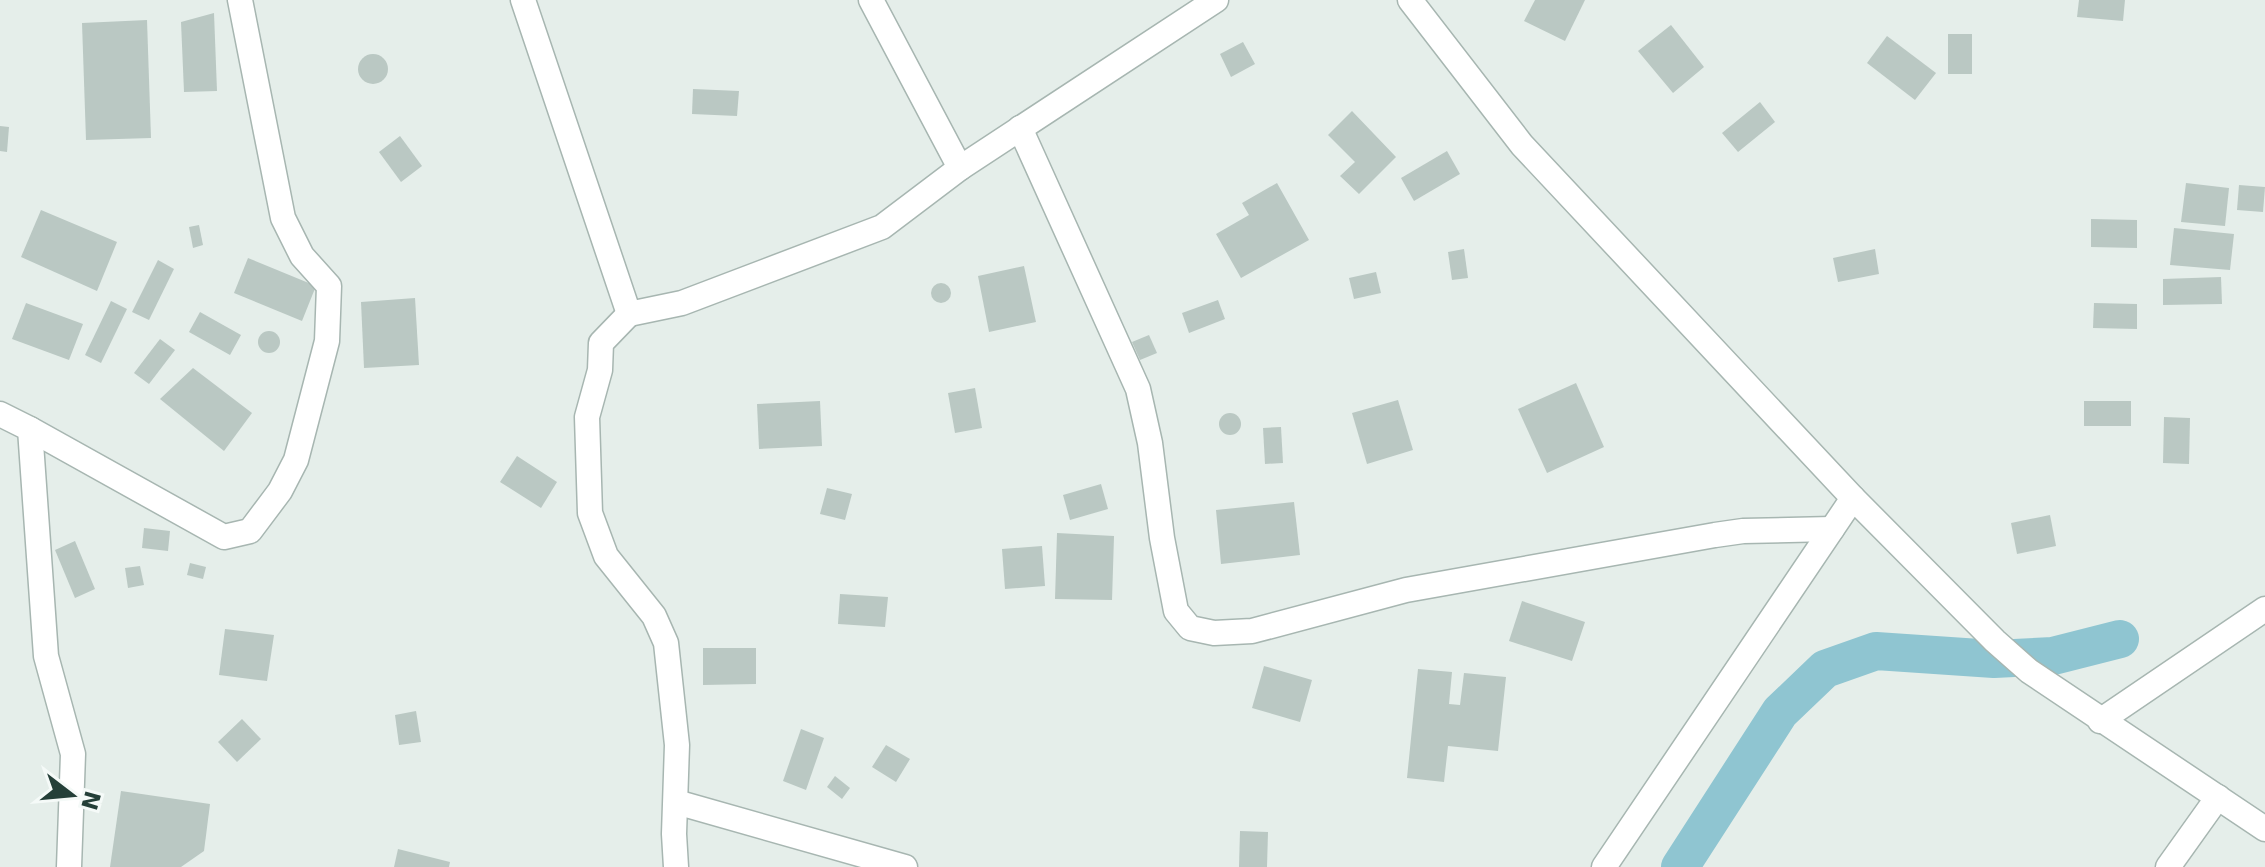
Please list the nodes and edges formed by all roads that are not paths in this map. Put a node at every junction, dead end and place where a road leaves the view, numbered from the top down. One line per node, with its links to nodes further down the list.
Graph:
1 (240, 0): 10 (street)
2 (523, 0): 8 (street)
3 (871, 0): 7 (street)
4 (1216, 0): 6 (street)
5 (1410, 0): 11 (street)
6 (1020, 128): 7 (street); 12 (street)
7 (960, 168): 8 (street)
8 (629, 314): 16 (street)
9 (0, 414): 10 (street)
10 (30, 429): 18 (street)
11 (1853, 498): 12 (street); 14 (street)
12 (1832, 529): 21 (street)
13 (2265, 609): 14 (street)
14 (2100, 721): 15 (street)
15 (2218, 797): 17 (street); 22 (street)
16 (676, 802): 19 (street); 20 (street)
17 (2265, 829)
18 (69, 867)
19 (676, 867)
20 (905, 867)
21 (1604, 867)
22 (2168, 867)

